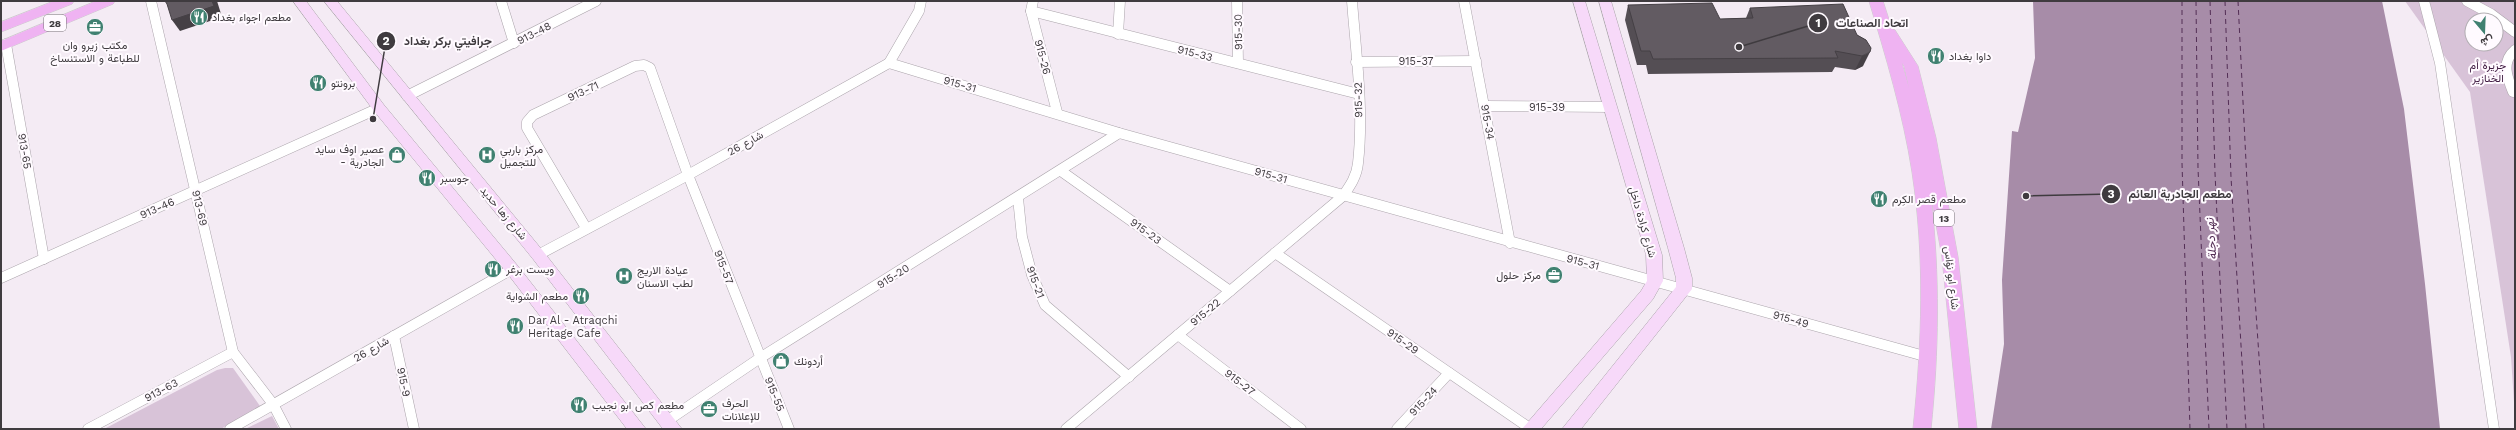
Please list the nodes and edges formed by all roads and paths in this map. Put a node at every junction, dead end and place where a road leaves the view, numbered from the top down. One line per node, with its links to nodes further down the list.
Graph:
1 (67, 1): 21 (main road, 28)
2 (108, 1): 25 (main road, 28)
3 (151, 1): 41 (street, 913-69)
4 (299, 1): 36 (street)
5 (330, 1): 33 (street, شارع زها حديد)
6 (501, 1): 24 (street)
7 (596, 1): 24 (street, 913-48)
8 (921, 1): 29 (street)
9 (1033, 1): 19 (street, 915-26)
10 (1120, 1): 23 (street)
11 (1237, 1): 30 (street, 915-30)
12 (1352, 1): 28 (street, 915-32)
13 (1464, 1): 27 (street, 915-34)
14 (1579, 1): 35 (street, شارع كرادة داخل)
15 (1605, 1): 52 (street)
16 (1876, 1): 20 (main road, شارع ابو نؤاس / 13)
17 (2424, 1): 76 (street)
18 (2467, 1): 22 (street)
19 (1031, 11): 23 (street, 915-33); 37 (street, 915-26)
20 (1881, 18): 57 (main road, شارع ابو نؤاس / 13); 75 (main road, شارع ابو نؤاس / 13)
21 (1, 27)
22 (2515, 32)
23 (1118, 34): 30 (street, 915-33)
24 (514, 43): 33 (street, 913-48)
25 (4, 45): 48 (street, 913-65)
26 (2515, 50): 31 (street)
27 (1476, 61): 28 (street, 915-37); 34 (street, 915-34)
28 (1356, 62): 32 (street, 915-32)
29 (889, 63): 37 (street, 915-31); 40 (street, شارع 26)
30 (1238, 63): 32 (street, 915-33)
31 (2513, 92)
32 (1359, 94): 42 (street, 915-32)
33 (406, 96): 47 (street, شارع زها حديد)
34 (1485, 106): 35 (street, 915-39); 45 (street, 915-34)
35 (1609, 107): 51 (street, شارع كرادة داخل)
36 (379, 108): 41 (street, 913-46); 49 (street)
37 (1057, 112): 38 (street, 915-31)
38 (1119, 132): 39 (street, 915-20); 42 (street, 915-31)
39 (1061, 171): 43 (street, 915-20); 53 (street, 915-23)
40 (688, 175): 44 (street, شارع 26); 44 (street, 913-71); 58 (street, 915-57)
41 (196, 190): 48 (street, 913-46); 56 (street, 913-69)
42 (1343, 196): 45 (street, 915-31); 46 (street, 915-22)
43 (1018, 198): 58 (street, 915-20); 60 (street, 915-21)
44 (586, 228): 47 (street, شارع 26)
45 (1510, 242): 51 (street, 915-31)
46 (1275, 253): 53 (street, 915-22); 59 (street, 915-29)
47 (538, 255): 62 (street, شارع زها حديد)
48 (44, 259): 50 (street, 913-46)
49 (512, 269): 55 (street, شارع 26); 68 (street)
50 (1, 278)
51 (1655, 281): 52 (street, 915-49); 72 (street)
52 (1684, 289): 57 (street, 915-49); 73 (street)
53 (1230, 291): 54 (street, 915-22)
54 (1178, 335): 60 (street, 915-22); 70 (street, 915-27)
55 (394, 336): 61 (street, شارع 26); 67 (street, 915-9)
56 (234, 352): 61 (street, 913-69); 64 (street, 913-63)
57 (1928, 357): 74 (main road, شارع ابو نؤاس / 13)
58 (760, 358): 62 (street, 915-20); 69 (street, 915-55)
59 (1449, 373): 71 (street, 915-24); 72 (street, 915-29)
60 (1129, 377): 63 (street, 915-22)
61 (273, 404): 65 (street, شارع 26); 66 (street, 913-69)
62 (670, 425)
63 (1074, 427)
64 (88, 429)
65 (230, 429)
66 (286, 429)
67 (414, 429)
68 (637, 429)
69 (789, 429)
70 (1301, 429)
71 (1396, 429)
72 (1531, 429)
73 (1571, 429)
74 (1922, 429)
75 (1968, 429)
76 (2494, 429)

